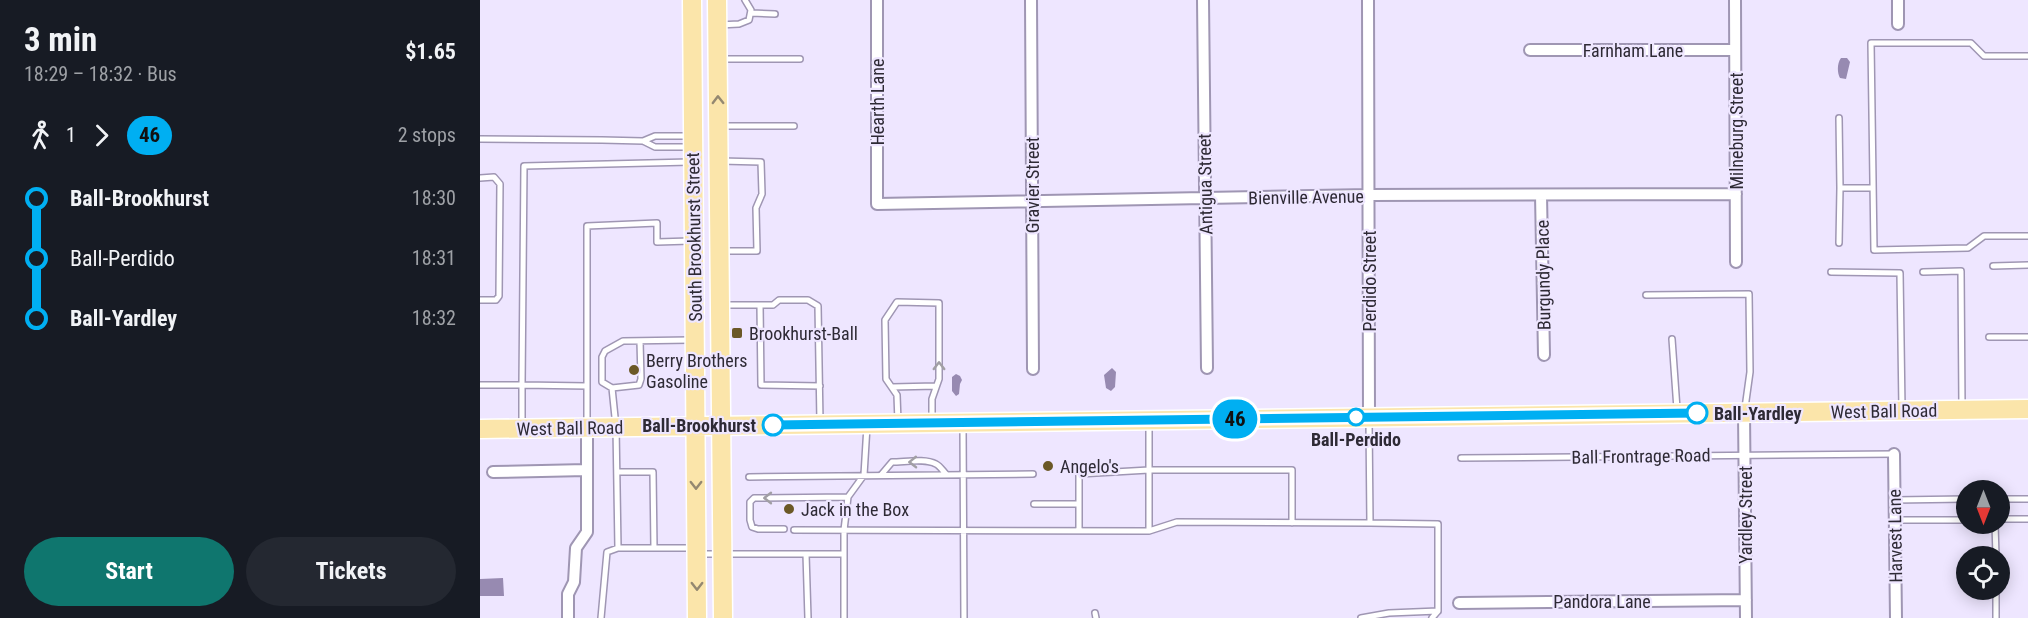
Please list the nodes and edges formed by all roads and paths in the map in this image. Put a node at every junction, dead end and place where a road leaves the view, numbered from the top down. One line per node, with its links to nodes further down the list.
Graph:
1 (692, 0): 25 (main road, South Brookhurst Street)
2 (707, 0): 14 (main road)
3 (717, 0): 14 (main road, South Brookhurst Street)
4 (745, 0): 11 (lane)
5 (877, 0): 35 (street, Hearth Lane)
6 (1031, 0): 34 (street, Gravier Street)
7 (1203, 0): 33 (street, Antigua Street)
8 (1368, 0): 30 (street, Perdido Street)
9 (1735, 0): 16 (street, Milneburg Street)
10 (1898, 0): 13 (street)
11 (751, 13): 12 (lane); 14 (lane)
12 (775, 14)
13 (1898, 24)
14 (718, 25): 18 (main road, South Brookhurst Street)
15 (1530, 50): 16 (street, Farnham Lane)
16 (1735, 50): 32 (street, Milneburg Street)
17 (2028, 56): 29 (lane)
18 (718, 59): 19 (lane); 21 (main road, South Brookhurst Street, one-way to 18)
19 (800, 59)
20 (1839, 118): 28 (lane)
21 (719, 126): 22 (lane); 26 (main road, South Brookhurst Street)
22 (794, 126)
23 (480, 139): 24 (lane)
24 (643, 141): 25 (lane); 25 (lane)
25 (693, 148): 37 (main road, South Brookhurst Street); 58 (lane)
26 (719, 161): 39 (main road, South Brookhurst Street); 39 (lane)
27 (480, 177): 46 (lane)
28 (1840, 188): 29 (lane); 38 (lane)
29 (1873, 188): 36 (lane)
30 (1369, 195): 31 (street, Bienville Avenue); 33 (street, Bienville Avenue); 69 (street, Perdido Street)
31 (1541, 195): 32 (street, Bienville Avenue); 54 (street, Burgundy Place)
32 (1736, 195): 40 (street, Milneburg Street)
33 (1205, 199): 34 (street, Bienville Avenue); 55 (street, Antigua Street)
34 (1032, 201): 35 (street, Bienville Avenue); 56 (street, Gravier Street)
35 (877, 204)
36 (2028, 236)
37 (693, 241): 52 (main road, South Brookhurst Street); 59 (lane)
38 (1839, 243)
39 (720, 252): 47 (main road, South Brookhurst Street)
40 (1736, 262)
41 (2028, 265): 42 (lane)
42 (1993, 266)
43 (1831, 272): 66 (lane)
44 (1923, 272): 65 (lane)
45 (1646, 295): 67 (lane)
46 (480, 300)
47 (720, 305): 48 (lane); 77 (main road, South Brookhurst Street)
48 (760, 305): 60 (lane); 60 (lane)
49 (1989, 337): 50 (lane)
50 (2028, 337)
51 (1672, 339): 68 (lane)
52 (695, 340): 53 (lane); 76 (main road, South Brookhurst Street)
53 (640, 341): 63 (lane); 63 (lane)
54 (1544, 355)
55 (1206, 368)
56 (1033, 369)
57 (480, 385): 58 (lane)
58 (522, 385): 59 (lane); 81 (lane)
59 (587, 386): 79 (lane)
60 (820, 386): 74 (lane)
61 (936, 386): 62 (lane); 62 (lane, one-way to 62); 72 (lane)
62 (892, 387): 71 (lane)
63 (612, 388): 78 (lane)
64 (2028, 409): 65 (main road, West Ball Road)
65 (1962, 410): 66 (main road, West Ball Road)
66 (1902, 411): 67 (main road, West Ball Road)
67 (1744, 413): 68 (main road, West Ball Road); 83 (street, Yardley Street)
68 (1677, 414): 69 (main road, West Ball Road)
69 (1369, 417): 70 (main road, West Ball Road); 107 (lane)
70 (1149, 420): 73 (main road, West Ball Road); 86 (lane)
71 (898, 423): 72 (main road, West Ball Road); 75 (main road, West Ball Road)
72 (932, 423): 73 (main road, West Ball Road)
73 (963, 423): 90 (lane)
74 (820, 424): 75 (main road, West Ball Road); 77 (main road, West Ball Road)
75 (867, 424): 92 (lane)
76 (696, 426): 77 (main road, West Ball Road); 78 (main road, West Ball Road); 116 (main road, South Brookhurst Street, one-way to 116)
77 (721, 426): 117 (main road, South Brookhurst Street)
78 (616, 427): 79 (main road, West Ball Road); 88 (lane)
79 (587, 428): 81 (main road, West Ball Road); 85 (street)
80 (480, 429): 81 (main road, West Ball Road)
81 (522, 429)
82 (1894, 454): 83 (lane, Ball Frontrage Road); 99 (street, Harvest Lane)
83 (1745, 455): 84 (lane, Ball Frontrage Road); 120 (street, Yardley Street)
84 (1461, 458)
85 (586, 470): 87 (street); 124 (street)
86 (1149, 470): 101 (lane); 106 (lane); 113 (lane)
87 (493, 472)
88 (617, 472): 114 (lane); 115 (lane)
89 (946, 474): 90 (lane); 93 (lane); 93 (lane, one-way to 93)
90 (963, 474): 91 (lane); 109 (lane)
91 (1033, 474)
92 (864, 475): 93 (lane); 94 (lane); 95 (lane)
93 (881, 475)
94 (749, 477)
95 (848, 497): 108 (lane, one-way to 108); 111 (lane)
96 (1956, 499): 99 (lane)
97 (2010, 499): 98 (lane)
98 (2028, 499)
99 (1895, 500): 104 (street, Harvest Lane)
100 (1034, 504): 101 (lane)
101 (1079, 504): 112 (lane)
102 (2010, 519): 103 (lane)
103 (2028, 519)
104 (1895, 520): 105 (lane); 134 (street, Harvest Lane)
105 (1956, 520)
106 (1292, 523): 107 (lane); 113 (lane)
107 (1371, 523): 123 (lane)
108 (784, 529)
109 (963, 529): 111 (lane); 112 (lane); 130 (lane)
110 (794, 530): 111 (lane)
111 (844, 530): 119 (lane)
112 (1078, 531): 113 (lane)
113 (1149, 531)
114 (618, 548): 115 (lane); 125 (lane)
115 (654, 548): 116 (lane)
116 (697, 551): 117 (lane); 126 (main road, South Brookhurst Street, one-way to 126)
117 (722, 554): 118 (lane); 127 (main road, South Brookhurst Street)
118 (806, 554): 119 (lane); 128 (lane)
119 (844, 554): 129 (lane)
120 (1746, 600): 122 (street, Pandora Lane); 133 (street, Yardley Street)
121 (1996, 600): 135 (lane)
122 (1459, 603)
123 (1438, 611): 131 (lane); 132 (lane)
124 (568, 618)
125 (601, 618)
126 (697, 618)
127 (723, 618)
128 (808, 618)
129 (844, 618)
130 (964, 618)
131 (1361, 618)
132 (1432, 618)
133 (1746, 618)
134 (1896, 618)
135 (1996, 618)

